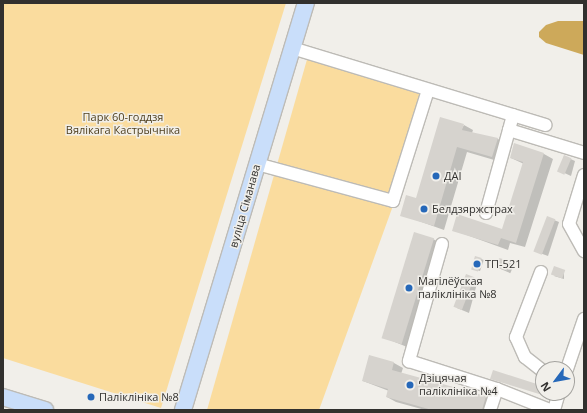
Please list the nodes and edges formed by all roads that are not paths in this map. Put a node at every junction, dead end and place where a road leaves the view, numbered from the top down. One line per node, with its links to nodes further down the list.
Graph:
1 (306, 3): 2 (main road, вуліца Сіманава)
2 (292, 48): 3 (lane); 8 (main road, вуліца Сіманава)
3 (428, 90): 4 (lane); 8 (lane)
4 (513, 115): 5 (lane); 6 (lane)
5 (546, 125)
6 (509, 130): 7 (lane); 10 (lane)
7 (584, 153)
8 (257, 164): 21 (main road, вуліца Сіманава)
9 (584, 175): 12 (lane)
10 (486, 213)
11 (442, 244): 18 (lane)
12 (584, 251)
13 (541, 272): 17 (lane)
14 (584, 319): 15 (lane)
15 (581, 341): 16 (lane)
16 (571, 361)
17 (535, 365)
18 (497, 389): 22 (lane); 23 (lane)
19 (3, 397): 20 (main road)
20 (45, 410)
21 (184, 410)
22 (490, 410)
23 (550, 410)

